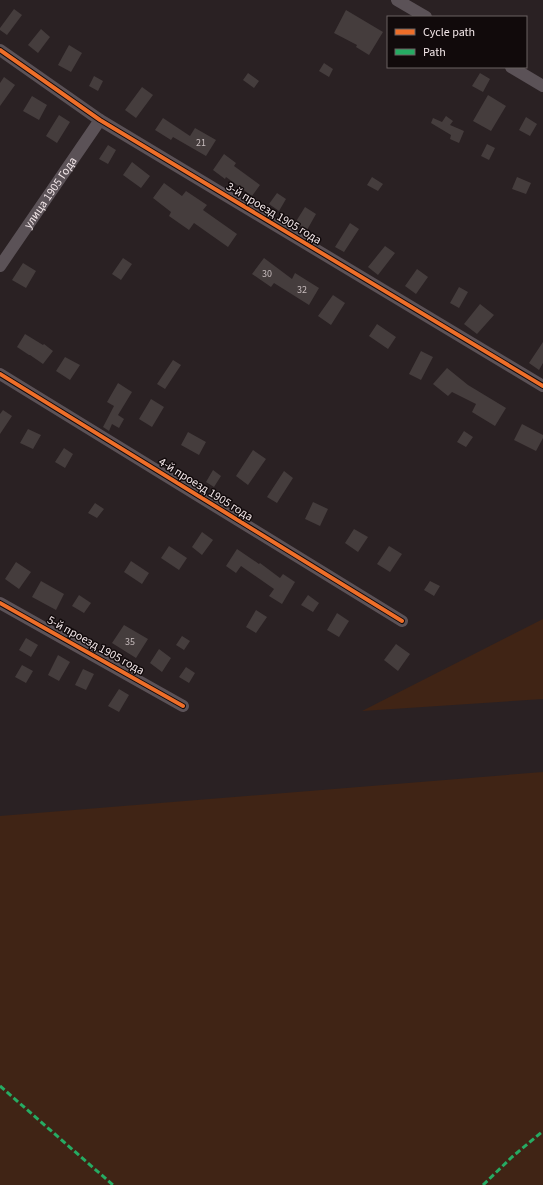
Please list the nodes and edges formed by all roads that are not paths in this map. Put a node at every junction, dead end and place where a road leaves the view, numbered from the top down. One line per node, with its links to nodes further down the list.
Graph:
1 (401, 1): 2 (street)
2 (424, 16)
3 (0, 50): 6 (street, 3-й проезд 1905 года)
4 (513, 68): 5 (street)
5 (543, 86)
6 (100, 120): 7 (street, улица 1905 Года); 9 (street, 3-й проезд 1905 года)
7 (0, 266)
8 (0, 374): 11 (street, 4-й проезд 1905 года)
9 (543, 386)
10 (0, 603): 12 (street, 5-й проезд 1905 года)
11 (402, 621)
12 (183, 706)

